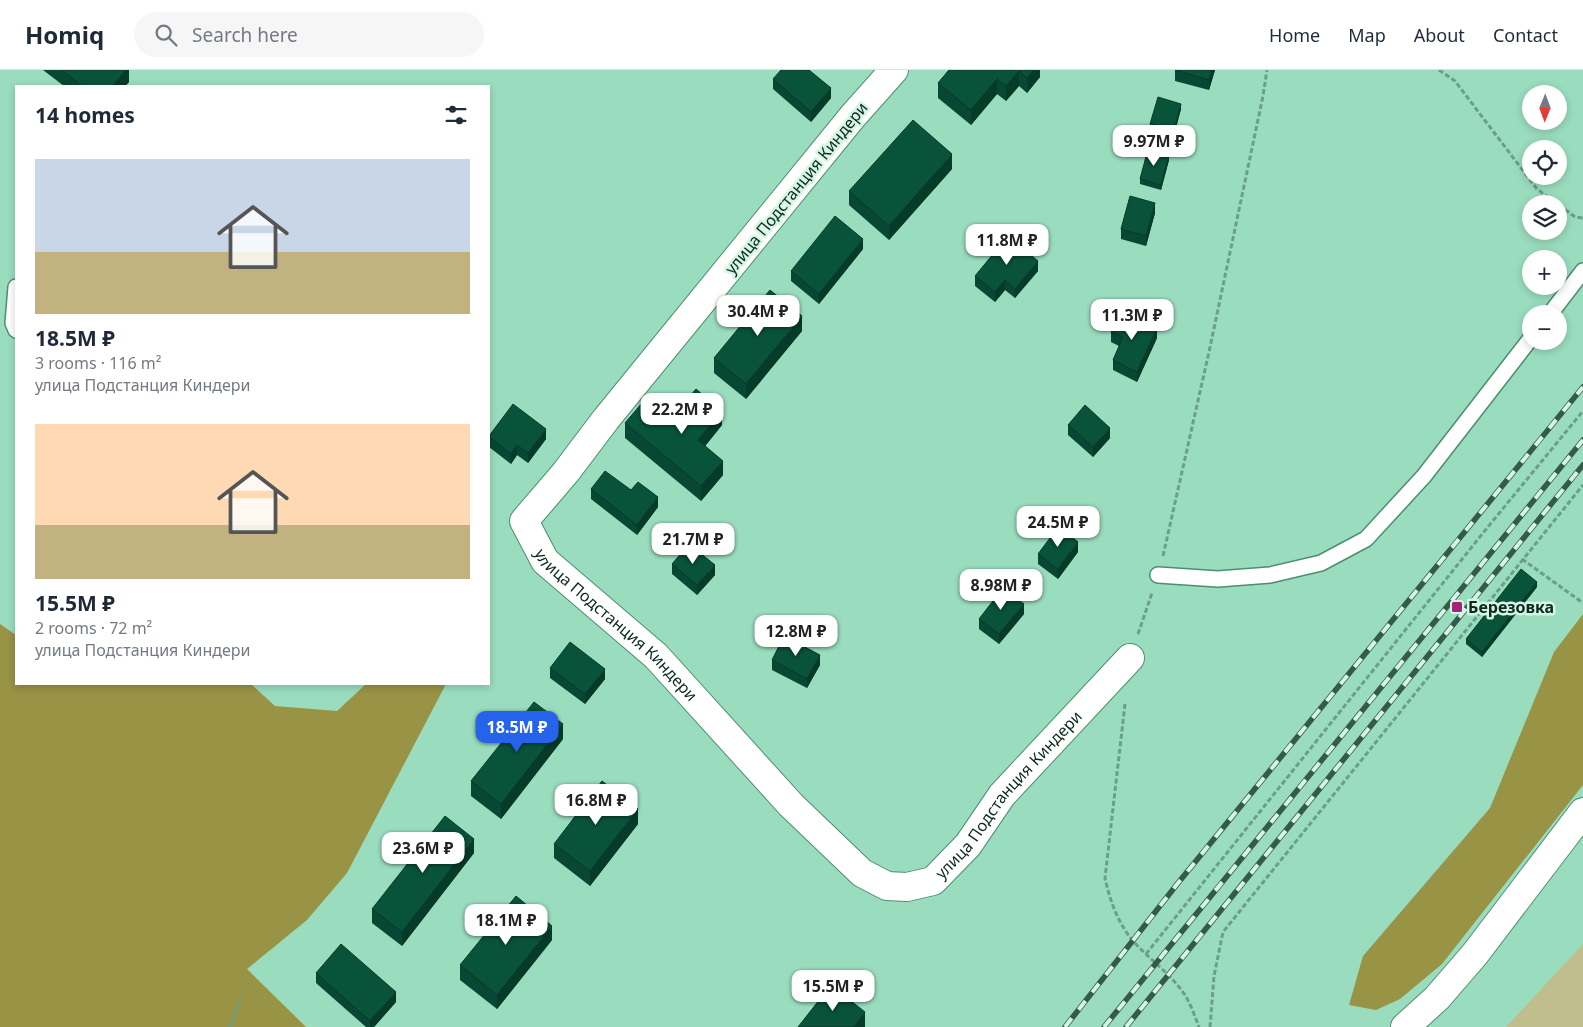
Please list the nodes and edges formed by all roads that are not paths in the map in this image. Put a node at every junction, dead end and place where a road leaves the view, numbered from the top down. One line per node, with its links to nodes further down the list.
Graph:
1 (894, 70): 8 (street, улица Подстанция Киндери)
2 (1583, 271): 4 (lane)
3 (15, 299): 5 (lane)
4 (1557, 305)
5 (15, 328)
6 (1522, 350): 7 (lane)
7 (1158, 575)
8 (1130, 658)
9 (1583, 812): 10 (street)
10 (1405, 1027)

